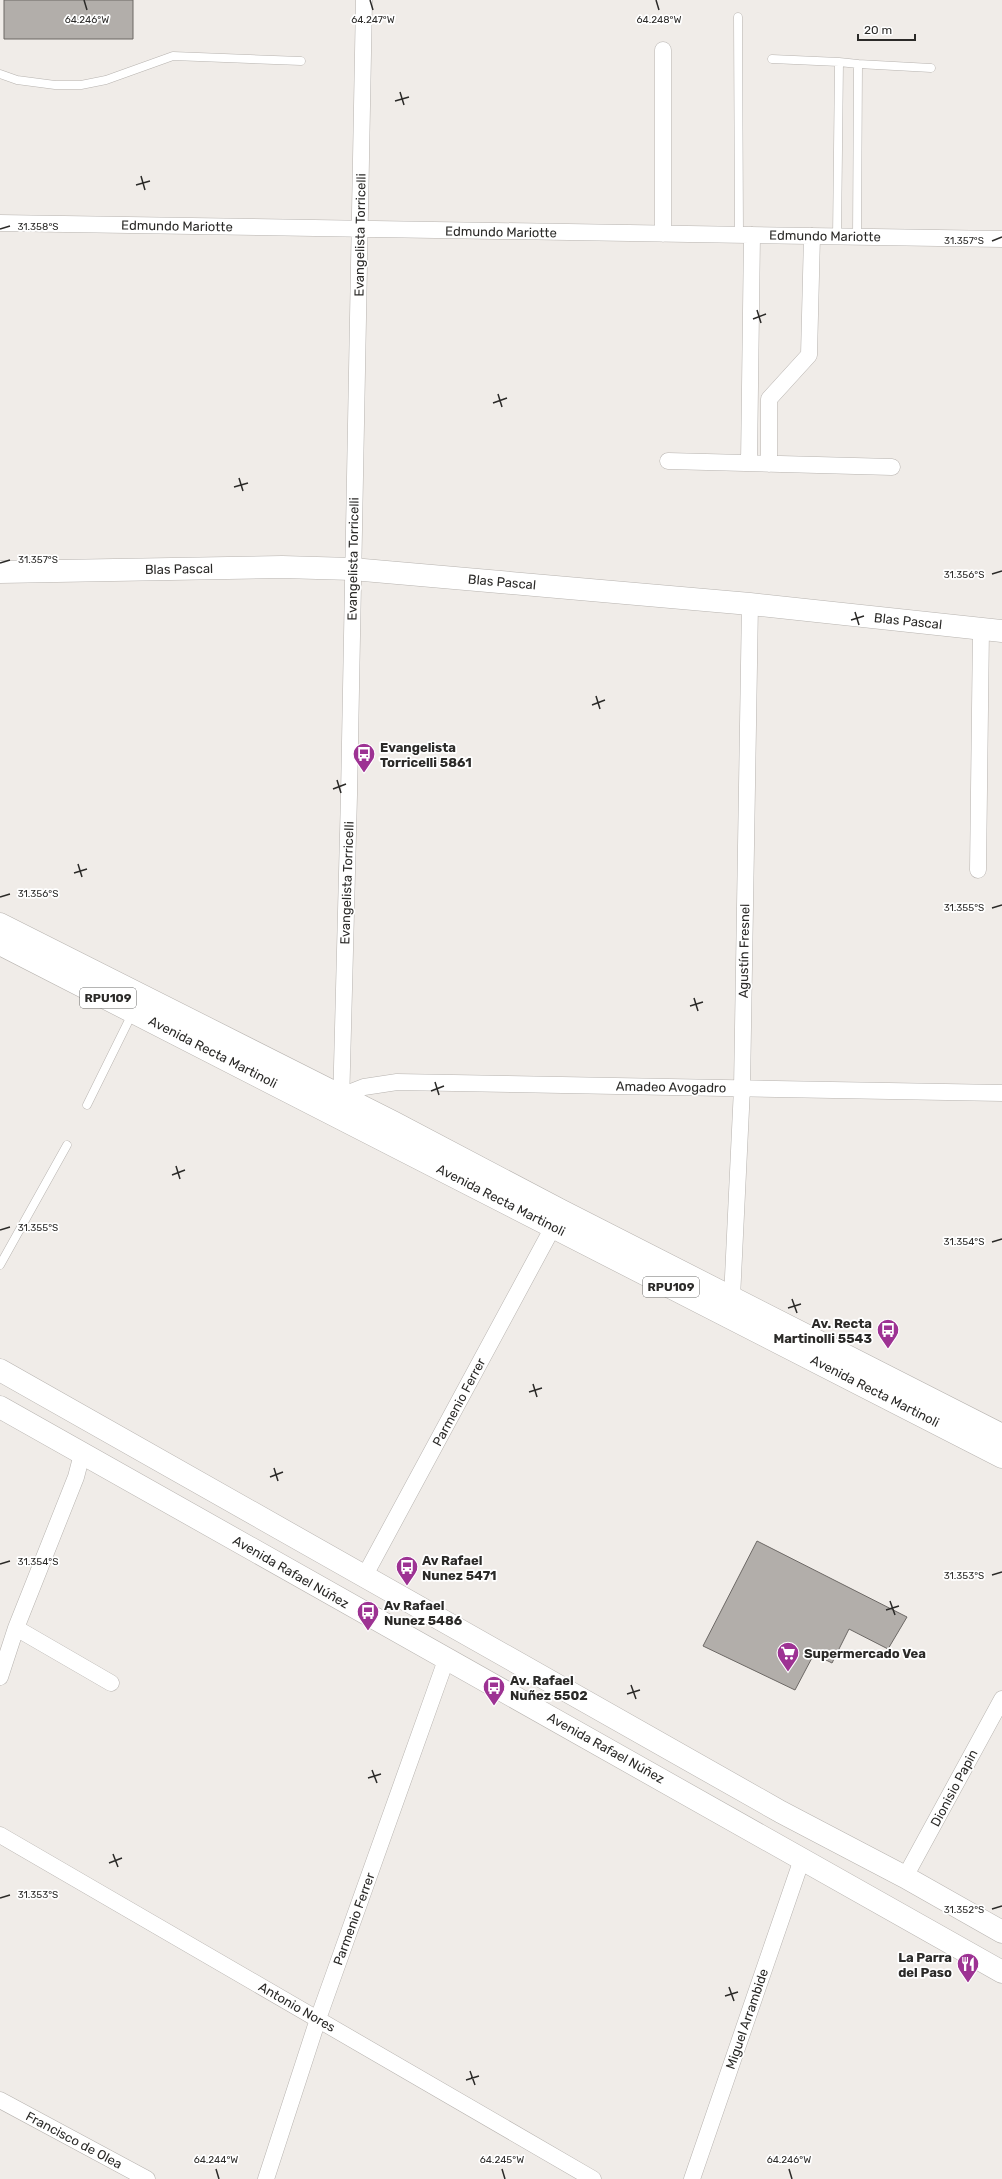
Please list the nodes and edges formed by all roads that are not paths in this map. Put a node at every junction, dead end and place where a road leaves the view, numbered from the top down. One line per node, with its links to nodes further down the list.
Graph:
1 (364, 0): 11 (street, Evangelista Torricelli)
2 (738, 17): 13 (lane)
3 (663, 50): 12 (street)
4 (772, 59): 6 (lane)
5 (301, 61): 9 (lane)
6 (839, 62): 7 (lane); 15 (lane)
7 (858, 64): 8 (lane); 16 (lane)
8 (931, 68)
9 (0, 74)
10 (0, 223): 11 (street, Edmundo Mariotte)
11 (360, 230): 12 (street, Edmundo Mariotte); 24 (street, Evangelista Torricelli)
12 (663, 234): 13 (street, Edmundo Mariotte)
13 (746, 235): 14 (street, Edmundo Mariotte); 18 (street)
14 (812, 236): 15 (street, Edmundo Mariotte); 19 (street)
15 (837, 237): 16 (street, Edmundo Mariotte)
16 (857, 237): 17 (street, Edmundo Mariotte)
17 (1002, 239)
18 (750, 399): 19 (street); 21 (street)
19 (769, 399): 22 (street)
20 (668, 461): 21 (street)
21 (749, 463): 22 (street)
22 (769, 464): 23 (street)
23 (892, 467)
24 (352, 569): 25 (main road, Blas Pascal); 26 (main road, Blas Pascal); 35 (street, Evangelista Torricelli)
25 (0, 572)
26 (750, 604): 27 (main road, Blas Pascal); 33 (street, Agustín Fresnel)
27 (992, 630): 28 (street)
28 (978, 870)
29 (0, 924): 35 (main road, Avenida Recta Martinoli / RPU109)
30 (0, 944): 31 (main road, Avenida Recta Martinoli / RPU109)
31 (134, 1011): 32 (main road, Avenida Recta Martinoli / RPU109); 36 (lane)
32 (215, 1054): 35 (main road); 37 (main road, Avenida Recta Martinoli / RPU109)
33 (742, 1088): 34 (street, Amadeo Avogadro); 35 (street, Amadeo Avogadro); 41 (street, Agustín Fresnel)
34 (1002, 1093)
35 (341, 1096): 37 (street, Evangelista Torricelli); 41 (main road, Avenida Recta Martinoli / RPU109)
36 (87, 1105)
37 (340, 1118): 39 (main road, Avenida Recta Martinoli / RPU109)
38 (67, 1145): 40 (lane)
39 (553, 1227): 48 (main road, Avenida Recta Martinoli / RPU109); 49 (street, Parmenio Ferrer)
40 (0, 1265)
41 (732, 1298): 46 (main road, Avenida Recta Martinoli / RPU109)
42 (0, 1370): 44 (main road)
43 (0, 1386): 44 (main road)
44 (61, 1404): 49 (main road)
45 (0, 1407): 47 (main road, Avenida Rafael Núñez)
46 (1002, 1435)
47 (82, 1454): 50 (street); 51 (main road, Avenida Rafael Núñez)
48 (1002, 1457)
49 (364, 1577): 57 (main road)
50 (16, 1628): 52 (street); 53 (street)
51 (446, 1660): 56 (main road, Avenida Rafael Núñez); 60 (street, Parmenio Ferrer)
52 (0, 1677)
53 (111, 1683)
54 (1002, 1699): 57 (street, Dionisio Papin)
55 (0, 1835): 60 (street, Antonio Nores)
56 (802, 1859): 59 (main road, Avenida Rafael Núñez); 65 (street, Miguel Arrambide)
57 (905, 1877): 58 (main road)
58 (1002, 1932)
59 (1002, 1972)
60 (318, 2019): 63 (street, Parmenio Ferrer); 64 (street, Antonio Nores)
61 (0, 2100): 62 (street, Francisco de Olea)
62 (147, 2179)
63 (266, 2179)
64 (593, 2179)
65 (692, 2179)

